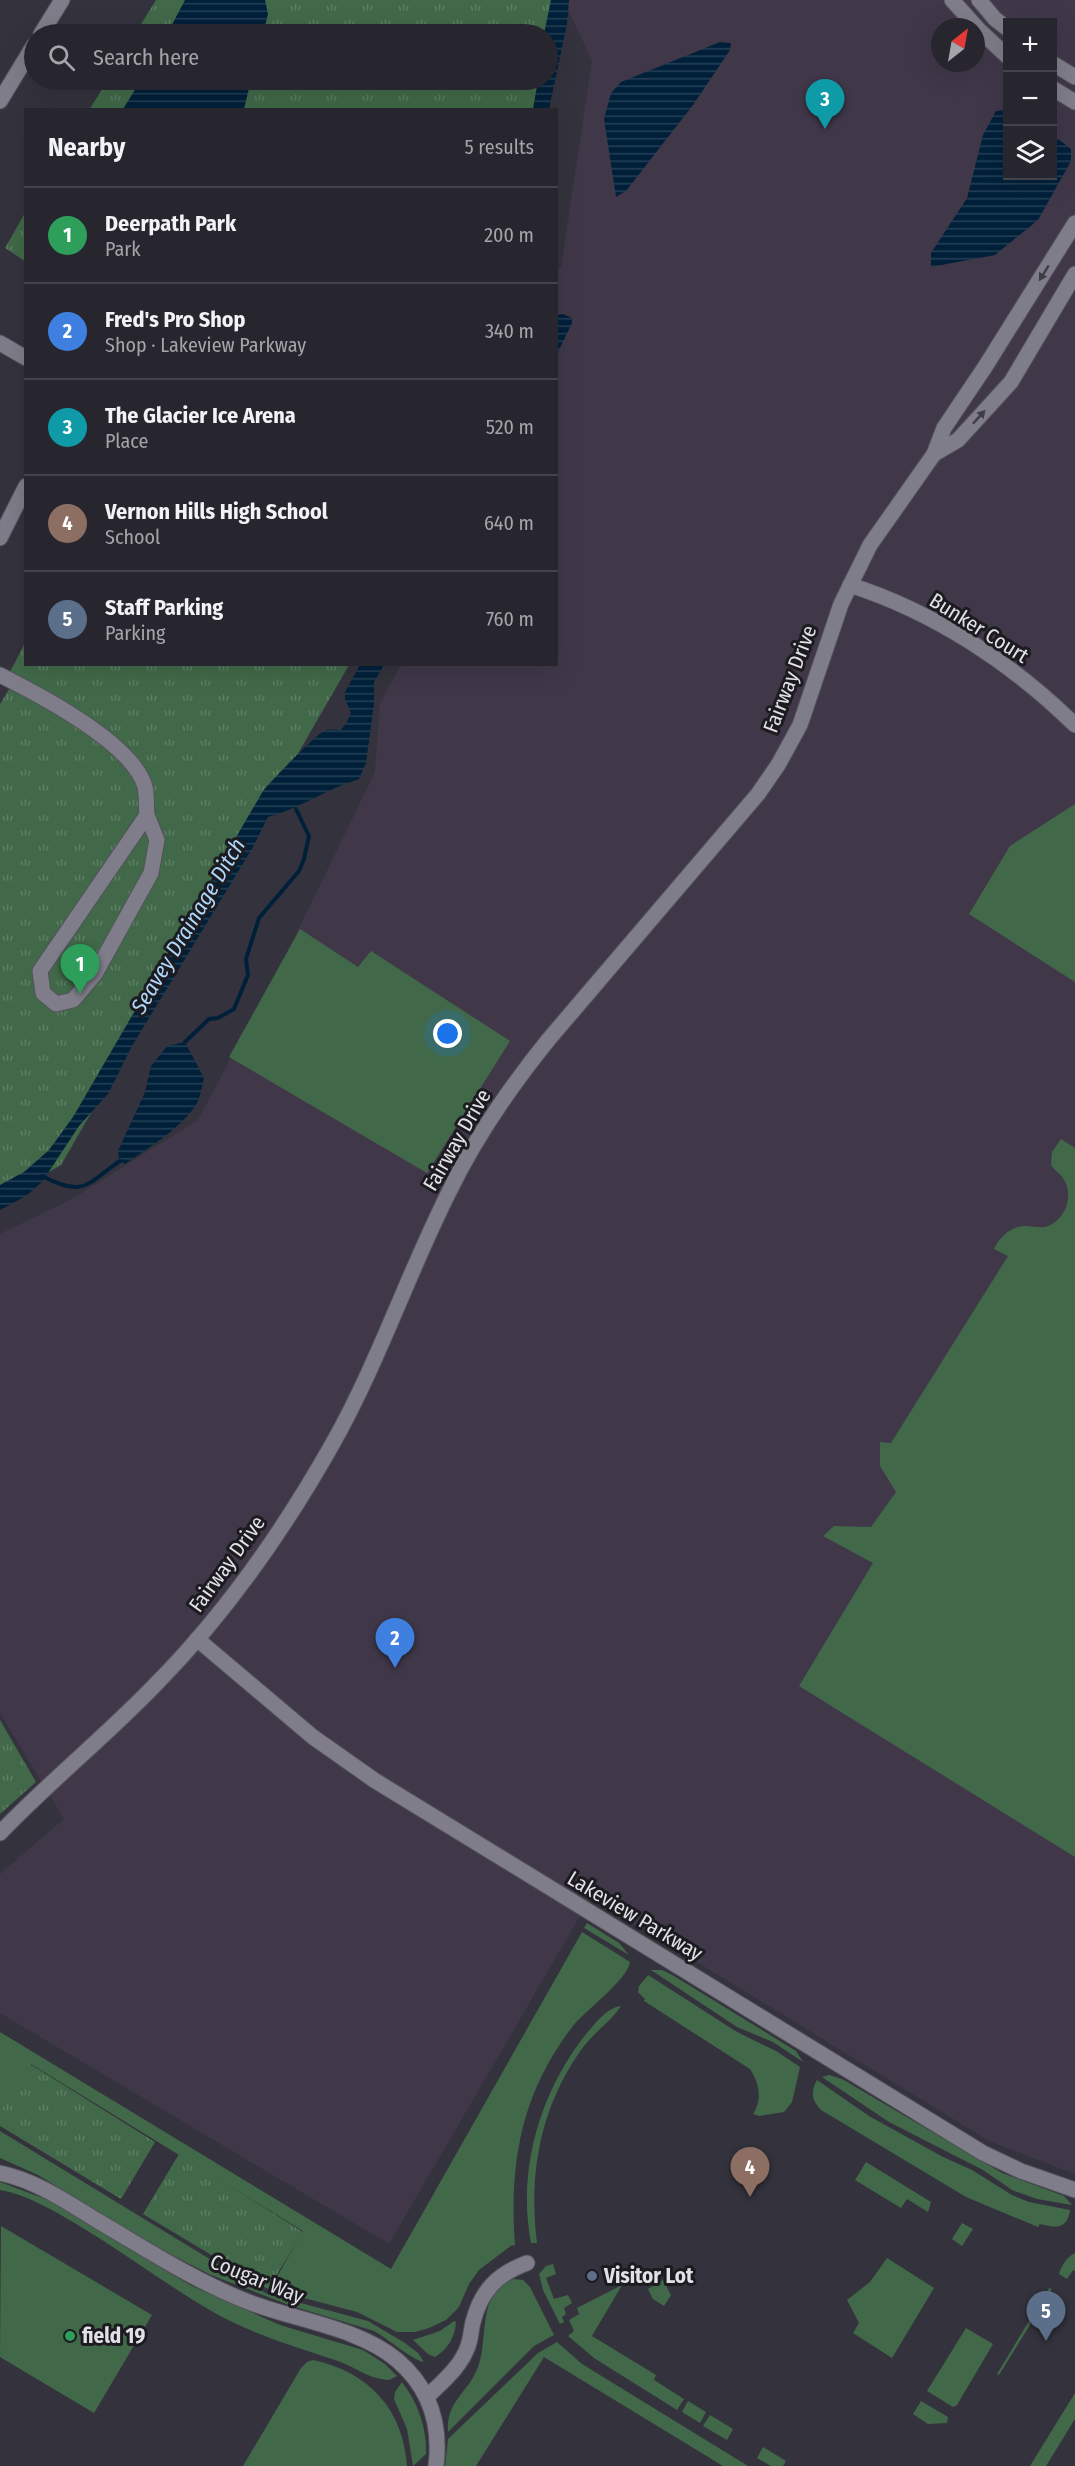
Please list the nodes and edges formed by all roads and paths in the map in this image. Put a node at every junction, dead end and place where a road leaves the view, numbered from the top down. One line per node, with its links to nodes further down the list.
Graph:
1 (62, 0): 4 (street)
2 (952, 0): 6 (street)
3 (980, 0): 5 (street)
4 (47, 24)
5 (1003, 25)
6 (1003, 52)
7 (24, 61): 11 (street)
8 (1057, 66): 9 (street)
9 (1075, 77)
10 (1057, 91): 12 (street)
11 (0, 101)
12 (1075, 102)
13 (1075, 223): 17 (street, Fairway Drive, one-way to 17)
14 (1075, 274): 17 (street, Fairway Drive, one-way to 14)
15 (0, 343): 16 (street)
16 (24, 357)
17 (934, 454): 21 (street, Fairway Drive)
18 (24, 489): 19 (street)
19 (5, 515): 20 (street)
20 (0, 538)
21 (850, 585): 23 (street, Bunker Court); 25 (street, Fairway Drive)
22 (0, 675): 24 (street)
23 (1075, 725)
24 (147, 815): 24 (street)
25 (197, 1639): 26 (street, Fairway Drive); 28 (street, Lakeview Parkway)
26 (0, 1833)
27 (0, 2173): 30 (street, Cougar Way)
28 (1075, 2190)
29 (527, 2263): 30 (street)
30 (427, 2397): 31 (street, Cougar Way)
31 (436, 2466)

